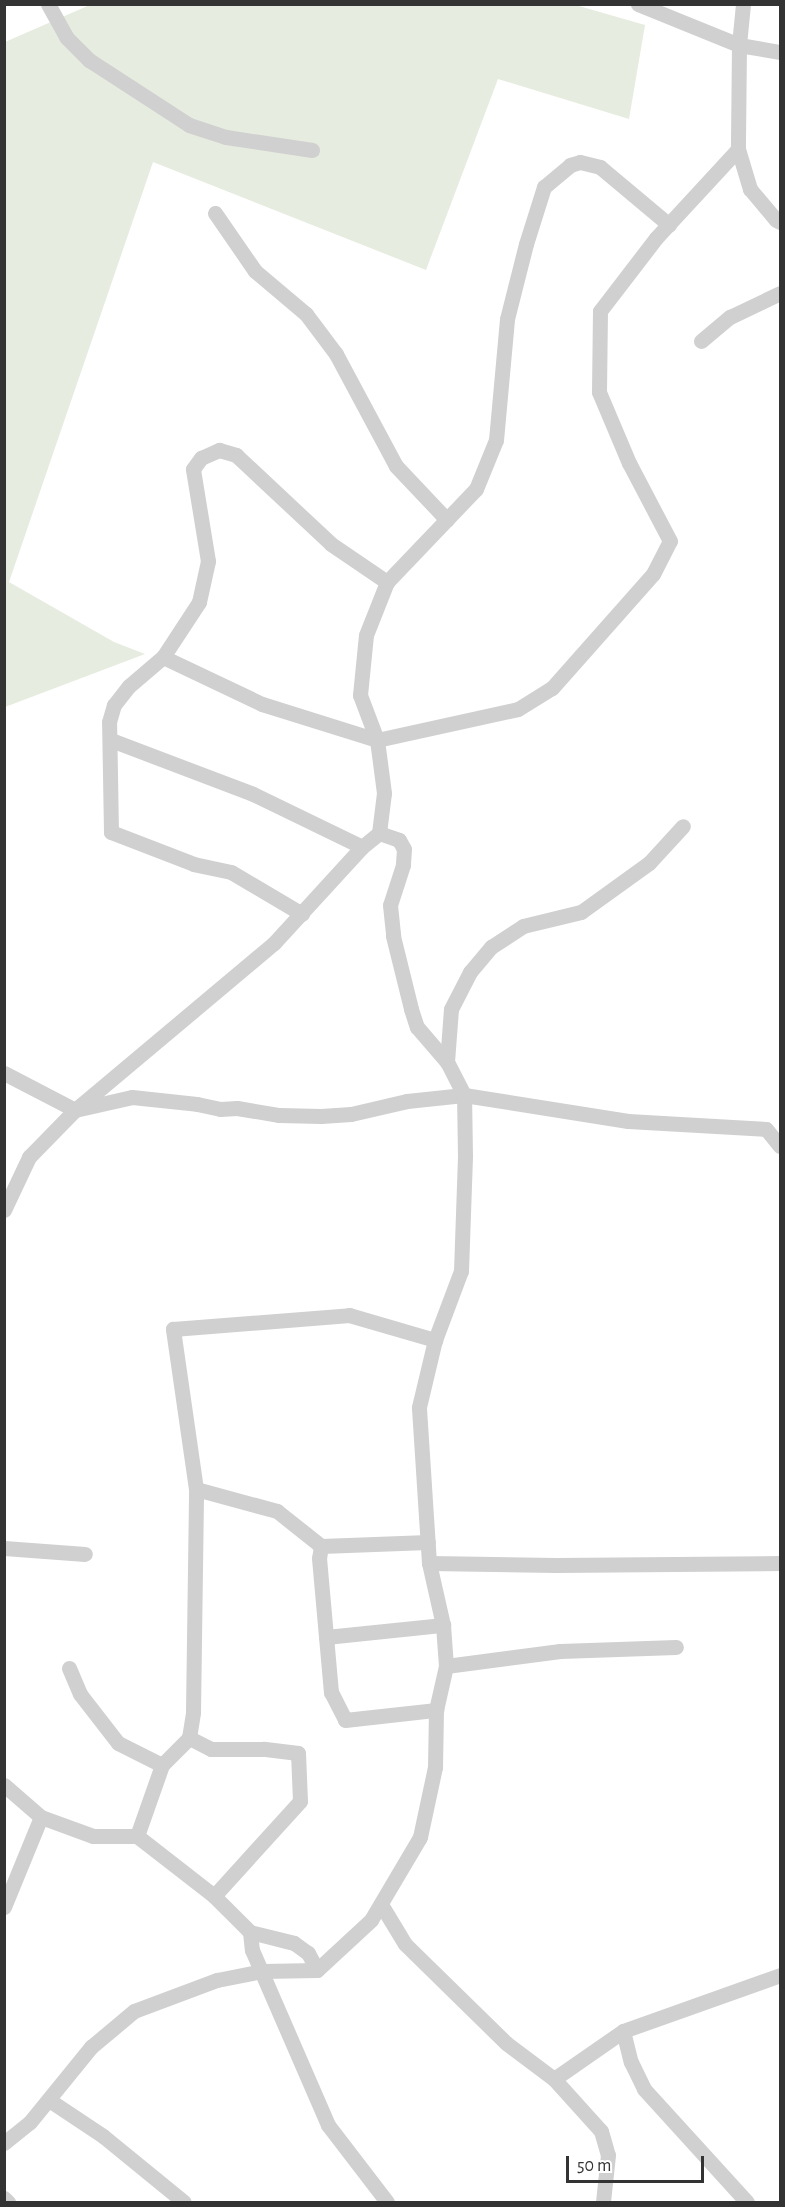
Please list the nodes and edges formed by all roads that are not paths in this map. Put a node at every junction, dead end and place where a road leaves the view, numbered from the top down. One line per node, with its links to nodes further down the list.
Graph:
1 (48, 4): 7 (street)
2 (638, 4): 4 (street)
3 (743, 4): 4 (street)
4 (739, 45): 5 (street); 6 (street)
5 (780, 52)
6 (738, 149): 9 (street); 10 (street)
7 (312, 150)
8 (215, 213): 14 (street)
9 (778, 221): 11 (street)
10 (669, 225): 14 (street); 18 (street)
11 (780, 236)
12 (780, 293): 13 (street)
13 (701, 341)
14 (447, 520): 15 (street)
15 (387, 582): 16 (street); 18 (street)
16 (163, 657): 17 (street); 18 (street)
17 (111, 740): 21 (street); 22 (street)
18 (377, 740): 20 (street)
19 (683, 826): 23 (street)
20 (380, 833): 21 (street); 23 (street)
21 (362, 847): 22 (street)
22 (302, 914): 26 (street)
23 (447, 1062): 25 (street)
24 (4, 1073): 26 (street)
25 (464, 1095): 26 (street); 27 (street); 29 (street)
26 (75, 1110): 28 (street)
27 (780, 1146)
28 (4, 1210)
29 (435, 1340): 30 (street); 31 (street)
30 (196, 1489): 32 (street); 43 (street)
31 (428, 1542): 32 (street); 35 (street)
32 (321, 1546): 38 (street)
33 (4, 1548): 34 (street)
34 (85, 1554)
35 (429, 1563): 36 (street); 37 (street)
36 (780, 1563)
37 (443, 1625): 38 (street); 40 (street)
38 (326, 1637): 42 (street)
39 (676, 1647): 40 (street)
40 (446, 1666): 42 (street)
41 (69, 1668): 44 (street)
42 (436, 1710): 50 (street)
43 (189, 1738): 44 (street); 48 (street)
44 (162, 1765): 47 (street)
45 (4, 1785): 46 (street)
46 (41, 1817): 47 (street); 49 (street)
47 (137, 1836): 48 (street)
48 (214, 1896): 51 (street)
49 (4, 1906)
50 (382, 1906): 52 (street); 56 (street)
51 (250, 1932): 52 (street); 53 (street)
52 (317, 1970): 53 (street)
53 (262, 1971): 57 (street); 62 (street)
54 (780, 1976): 55 (street)
55 (623, 2031): 56 (street); 64 (street)
56 (554, 2079): 63 (street)
57 (50, 2100): 58 (street); 61 (street)
58 (4, 2143)
59 (4, 2198): 60 (street)
60 (8, 2202)
61 (184, 2202)
62 (387, 2202)
63 (603, 2202)
64 (747, 2202)

